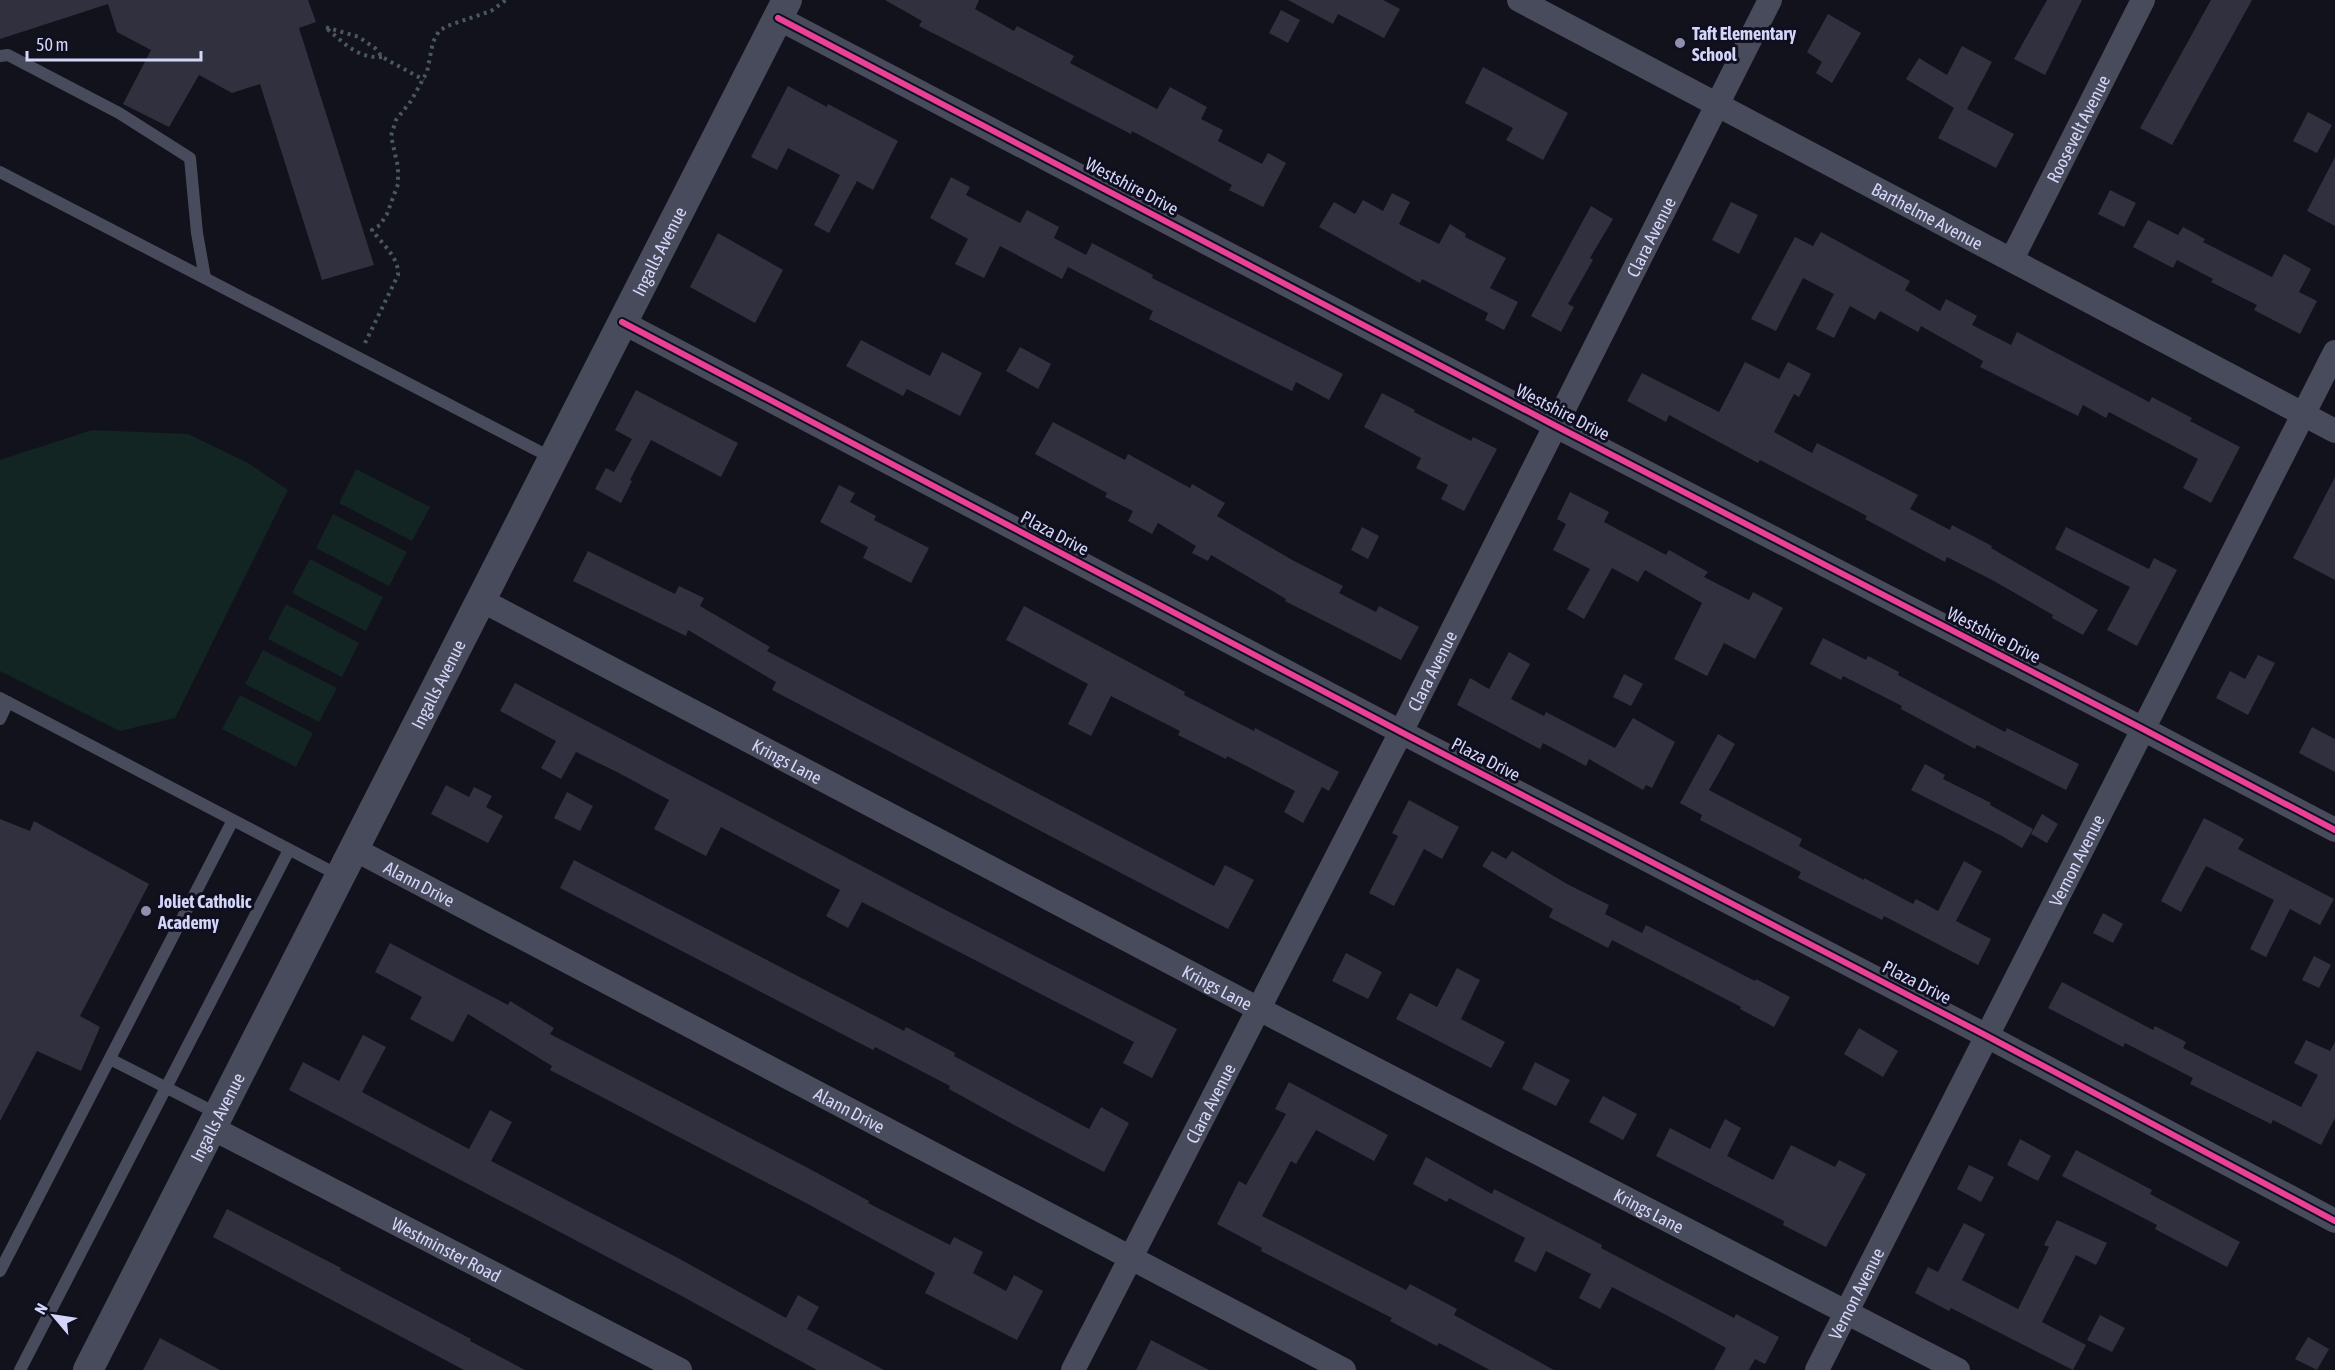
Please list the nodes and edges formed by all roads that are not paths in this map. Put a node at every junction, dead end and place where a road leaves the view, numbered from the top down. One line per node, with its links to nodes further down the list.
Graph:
1 (1519, 0): 6 (street, Barthelme Avenue)
2 (1770, 0): 6 (street, Clara Avenue)
3 (2143, 0): 8 (street, Roosevelt Avenue)
4 (783, 9): 10 (street, Ingalls Avenue); 13 (street, Westshire Drive)
5 (0, 56): 9 (lane)
6 (1718, 104): 8 (street, Barthelme Avenue); 13 (street, Clara Avenue)
7 (0, 172): 9 (lane)
8 (2012, 259): 12 (street, Barthelme Avenue)
9 (205, 278): 15 (lane)
10 (622, 322): 15 (street, Ingalls Avenue); 20 (street, Plaza Drive)
11 (2335, 352): 12 (street, Vernon Avenue)
12 (2303, 415): 14 (street, Barthelme Avenue); 19 (street, Vernon Avenue)
13 (1556, 426): 19 (street, Westshire Drive); 20 (street, Clara Avenue)
14 (2335, 431)
15 (553, 459): 16 (street, Ingalls Avenue)
16 (481, 600): 23 (street, Ingalls Avenue); 26 (street, Krings Lane)
17 (4, 700): 18 (lane); 21 (lane)
18 (0, 719)
19 (2143, 729): 22 (street, Westshire Drive); 27 (street, Vernon Avenue)
20 (1401, 732): 26 (street, Clara Avenue); 27 (street, Plaza Drive)
21 (233, 820): 24 (lane); 28 (lane)
22 (2335, 830)
23 (354, 849): 25 (street, Ingalls Avenue); 32 (street, Alann Drive)
24 (289, 850): 25 (lane); 29 (lane)
25 (340, 876): 30 (street, Ingalls Avenue)
26 (1258, 1009): 32 (street, Clara Avenue); 34 (street, Krings Lane)
27 (1987, 1036): 31 (street, Plaza Drive); 34 (street, Vernon Avenue)
28 (110, 1059): 29 (lane); 33 (lane)
29 (166, 1087): 30 (lane); 35 (lane)
30 (215, 1121): 36 (street, Ingalls Avenue); 37 (street, Westminster Road)
31 (2335, 1221)
32 (1132, 1258): 38 (street, Clara Avenue); 39 (street, Alann Drive)
33 (0, 1271)
34 (1847, 1312): 40 (street, Vernon Avenue); 41 (street, Krings Lane)
35 (20, 1370)
36 (88, 1370)
37 (680, 1370)
38 (1073, 1370)
39 (1344, 1370)
40 (1816, 1370)
41 (1958, 1370)

